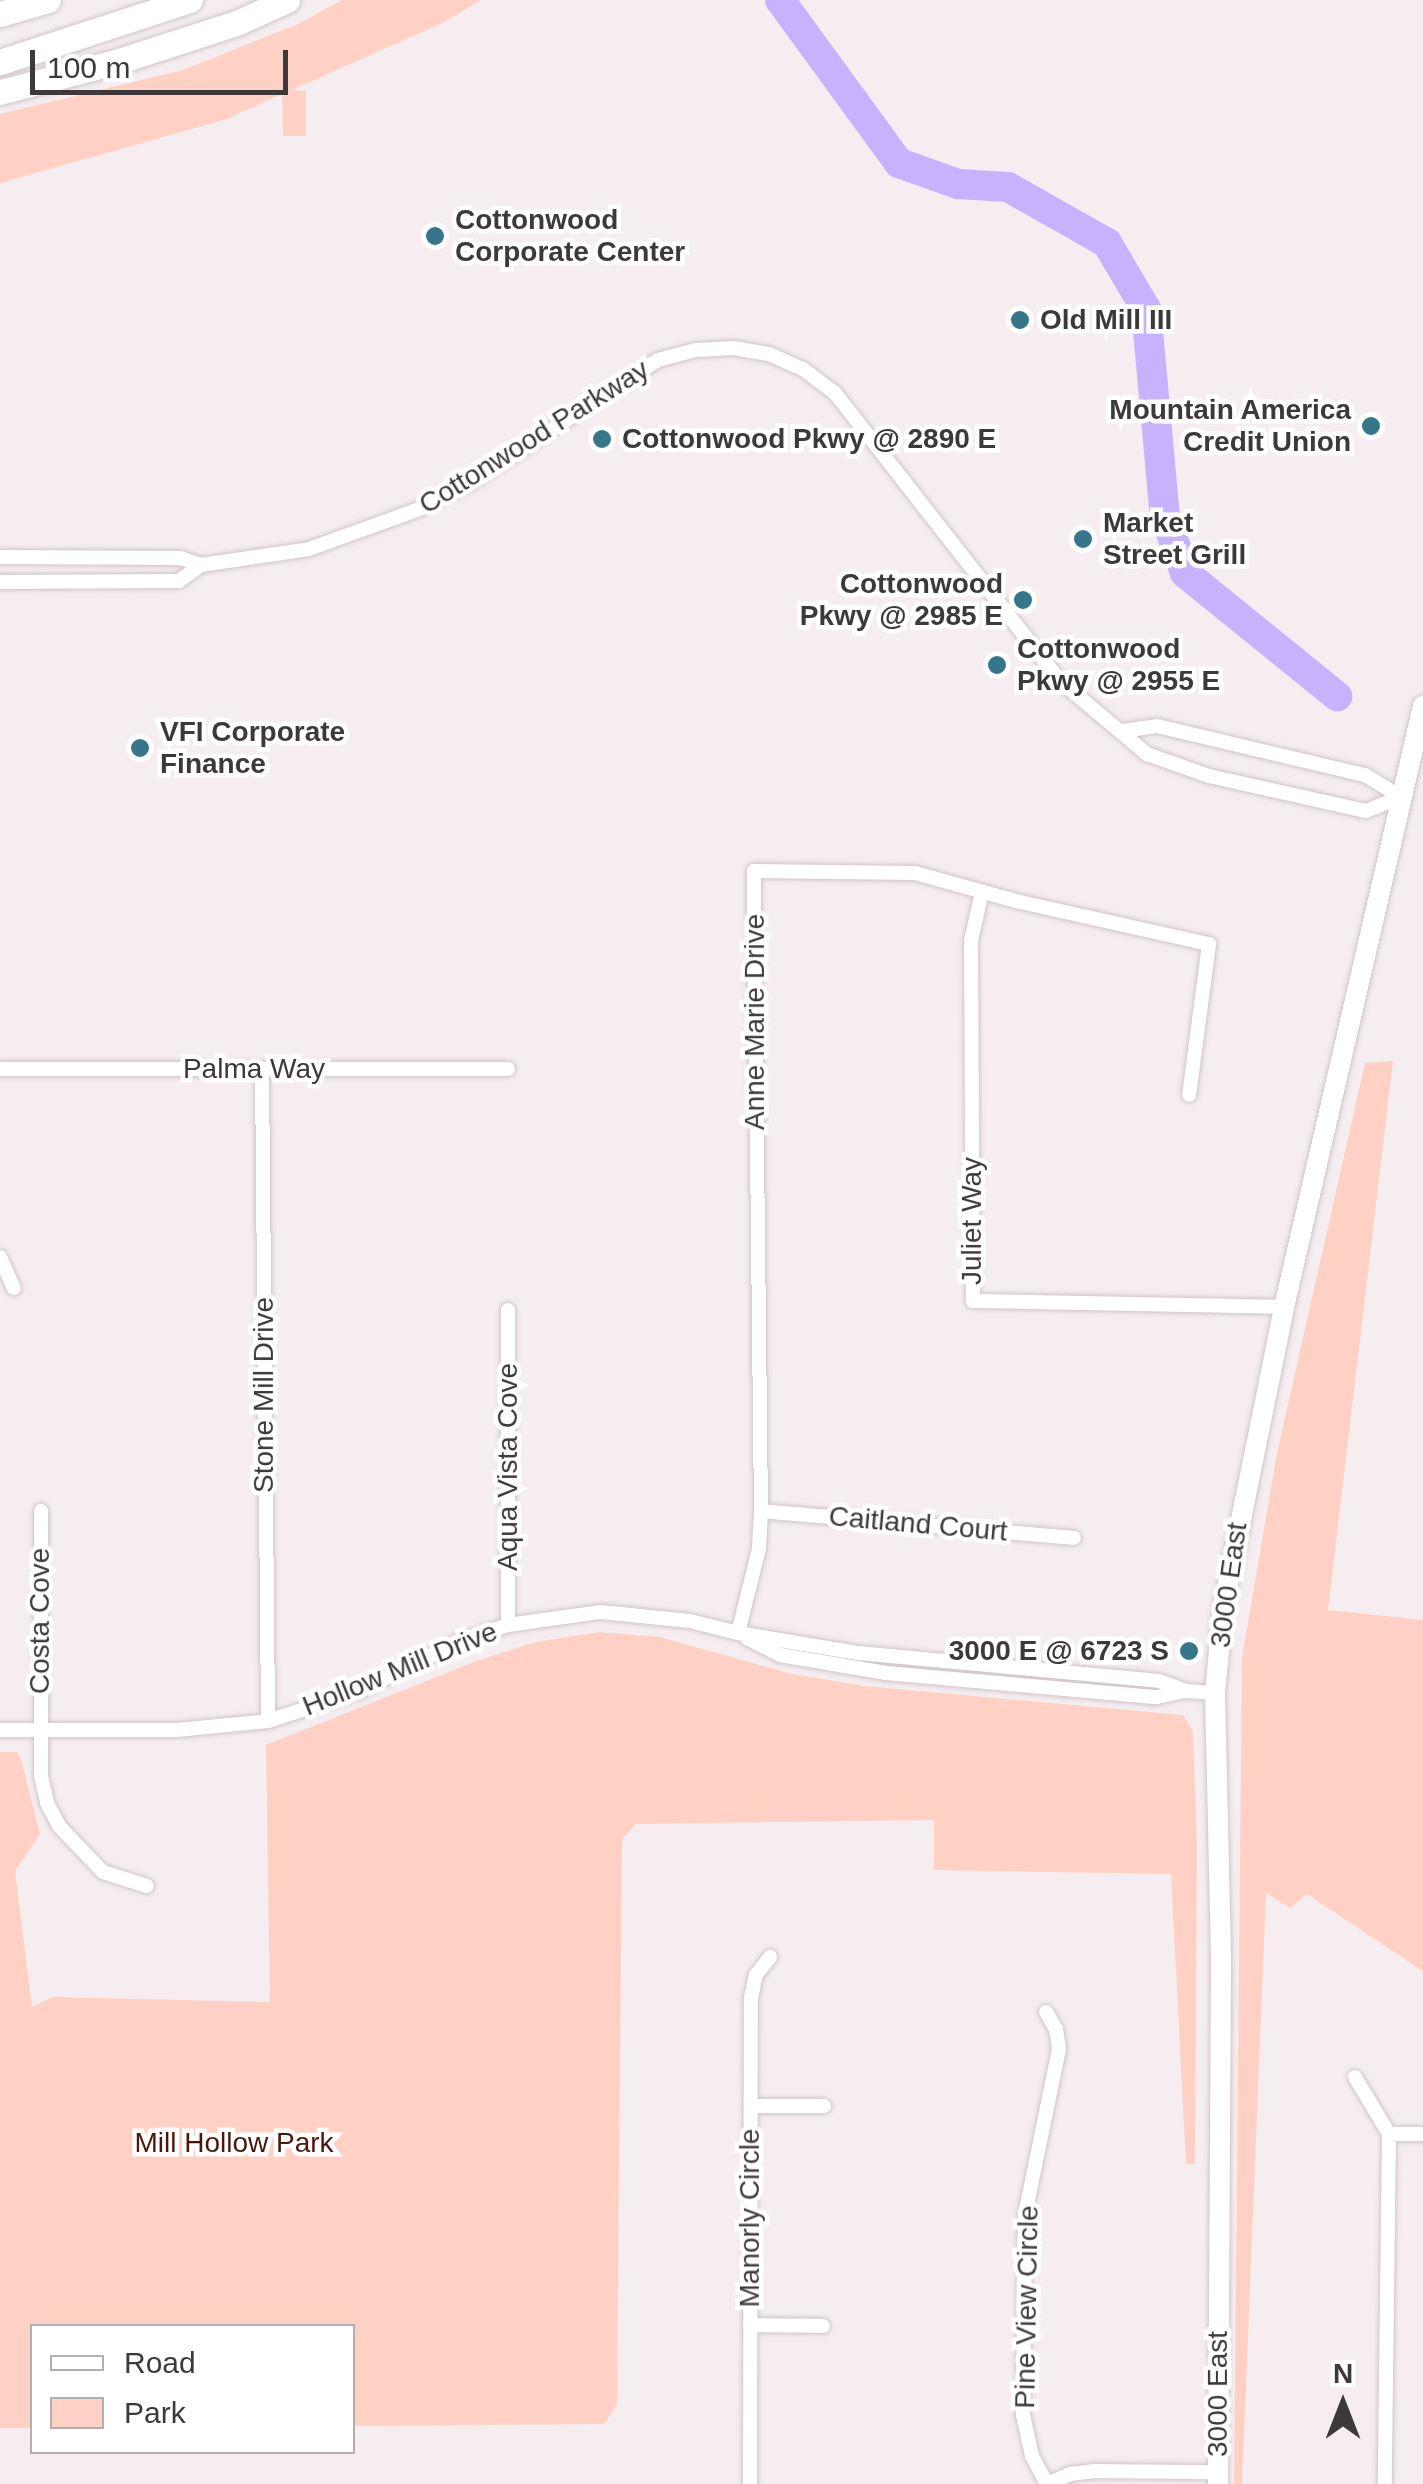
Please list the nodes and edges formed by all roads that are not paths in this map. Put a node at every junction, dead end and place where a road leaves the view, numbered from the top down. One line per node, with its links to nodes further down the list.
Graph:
1 (48, 0): 4 (highway)
2 (190, 0): 5 (highway)
3 (287, 0): 6 (highway)
4 (0, 14)
5 (0, 62)
6 (0, 92)
7 (0, 557): 8 (street, Cottonwood Parkway)
8 (202, 565): 9 (street, Cottonwood Parkway); 11 (street, Cottonwood Parkway)
9 (0, 582)
10 (1423, 706): 12 (main road, 3000 East)
11 (1122, 731): 12 (street); 12 (street, Cottonwood Parkway)
12 (1401, 797): 20 (main road, 3000 East)
13 (982, 892): 17 (street, Anne Marie Drive); 20 (street, Juliet Way); 23 (street, Anne Marie Drive)
14 (0, 1069): 15 (street, Palma Way)
15 (262, 1069): 16 (street, Palma Way); 28 (street, Stone Mill Drive)
16 (508, 1069)
17 (1189, 1095)
18 (0, 1257): 19 (street)
19 (14, 1288)
20 (1284, 1307): 27 (main road, 3000 East)
21 (508, 1310): 25 (street, Aqua Vista Cove)
22 (41, 1511): 30 (street, Costa Cove)
23 (762, 1511): 24 (street, Caitland Court); 26 (street, Anne Marie Drive)
24 (1074, 1538)
25 (508, 1624): 26 (street, Hollow Mill Drive); 28 (street, Hollow Mill Drive)
26 (738, 1634): 27 (street, Hollow Mill Drive)
27 (1215, 1694): 41 (main road, 3000 East)
28 (268, 1721): 30 (street, Hollow Mill Drive)
29 (0, 1730): 30 (street, Hollow Mill Drive)
30 (40, 1730): 31 (street, Costa Cove)
31 (147, 1886)
32 (770, 1957): 35 (street, Manorly Circle)
33 (1046, 2012): 43 (street, Pine View Circle)
34 (1355, 2077): 37 (street)
35 (750, 2106): 36 (street); 39 (street, Manorly Circle)
36 (824, 2106)
37 (1388, 2134): 38 (street); 44 (street)
38 (1423, 2134)
39 (750, 2326): 40 (street); 42 (street, Manorly Circle)
40 (823, 2326)
41 (1218, 2478): 43 (street)
42 (750, 2484)
43 (1047, 2484)
44 (1386, 2484)

